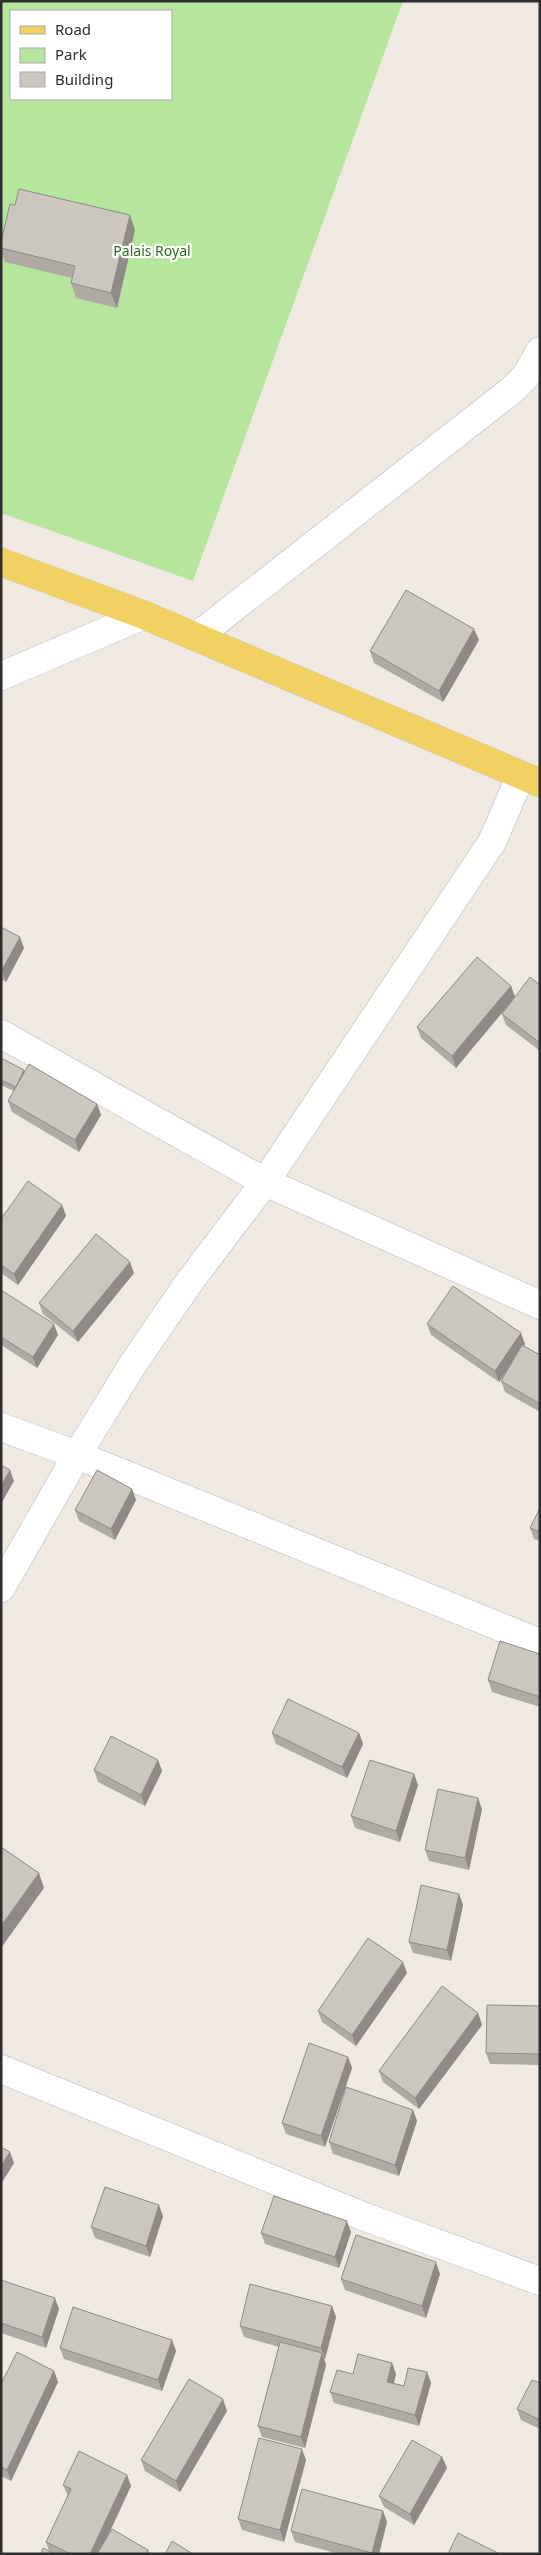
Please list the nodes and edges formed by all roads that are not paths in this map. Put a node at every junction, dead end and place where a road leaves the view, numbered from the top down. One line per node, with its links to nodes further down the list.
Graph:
1 (540, 351): 4 (street)
2 (1, 562): 3 (main road)
3 (144, 615): 4 (main road); 5 (street)
4 (196, 638): 6 (main road)
5 (1, 676)
6 (530, 779): 8 (street)
7 (1, 1034): 8 (street)
8 (265, 1182): 9 (street); 11 (street)
9 (540, 1306)
10 (1, 1427): 11 (street)
11 (77, 1454): 12 (street); 13 (street)
12 (1, 1588)
13 (540, 1643)
14 (1, 2069): 15 (street)
15 (540, 2282)

